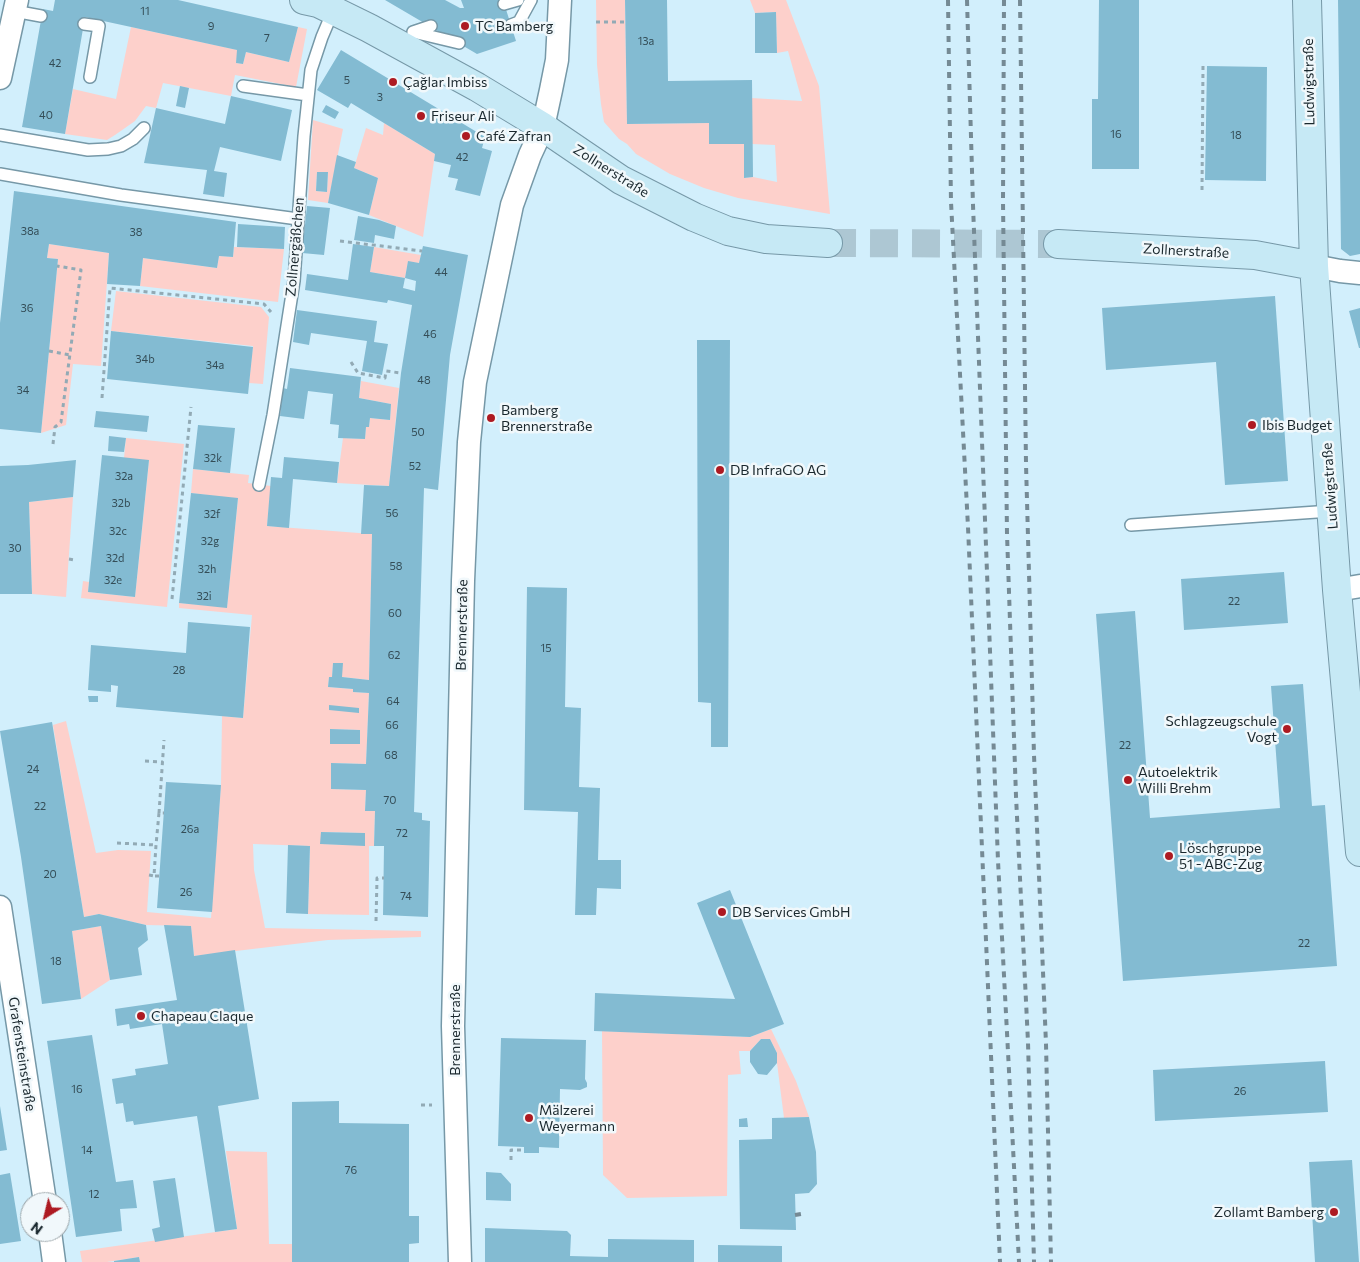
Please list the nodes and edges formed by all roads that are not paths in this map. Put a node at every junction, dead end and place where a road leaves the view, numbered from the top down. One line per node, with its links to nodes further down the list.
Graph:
1 (518, 0): 6 (lane)
2 (531, 0): 10 (lane)
3 (560, 0): 18 (street, Brennerstraße)
4 (1307, 0): 25 (street, Ludwigstraße)
5 (321, 3): 12 (street, Zollnerstraße); 17 (lane, Zollnergäßchen)
6 (504, 4)
7 (15, 6): 8 (lane); 15 (street)
8 (41, 16)
9 (84, 24): 14 (lane)
10 (511, 25)
11 (431, 26): 12 (lane)
12 (401, 36): 13 (lane); 18 (street, Zollnerstraße)
13 (459, 43)
14 (90, 77)
15 (0, 78)
16 (243, 86): 17 (lane)
17 (308, 94): 22 (lane, Zollnergäßchen)
18 (543, 127): 23 (street, Zollnerstraße); 37 (street, Brennerstraße)
19 (144, 128): 20 (lane)
20 (0, 135)
21 (0, 174): 22 (lane)
22 (298, 219): 27 (lane, Zollnergäßchen)
23 (828, 243)
24 (1058, 244): 25 (street, Zollnerstraße)
25 (1314, 266): 26 (street); 28 (street, Ludwigstraße)
26 (1360, 272)
27 (259, 485)
28 (1331, 511): 29 (lane); 30 (street, Ludwigstraße)
29 (1130, 525)
30 (1349, 588): 31 (street, Ludwigstraße)
31 (1360, 852)
32 (0, 907): 33 (street, Grafensteinstraße)
33 (3, 948): 34 (street, Grafensteinstraße)
34 (43, 1192)
35 (51, 1242): 36 (street)
36 (54, 1262)
37 (460, 1262)

